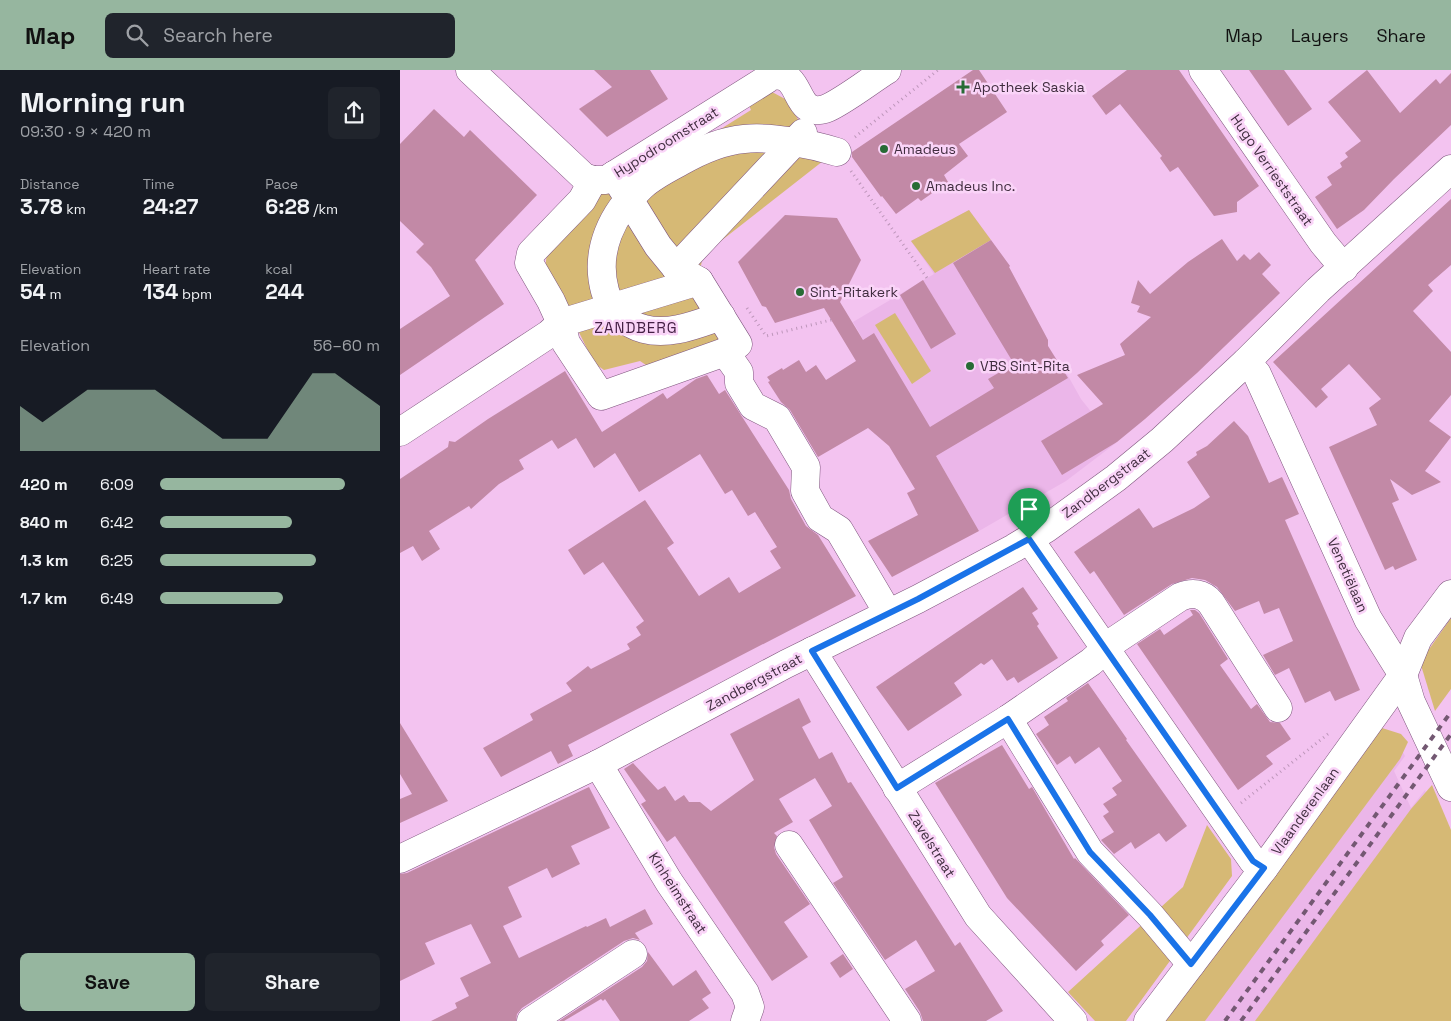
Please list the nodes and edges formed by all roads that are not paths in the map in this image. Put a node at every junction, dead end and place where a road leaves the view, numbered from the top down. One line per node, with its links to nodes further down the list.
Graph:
1 (470, 70): 8 (street)
2 (887, 70): 4 (street)
3 (1203, 70): 10 (street, Hugo Verrieststraat)
4 (814, 110): 5 (street); 8 (street, Hypodroomstraat)
5 (796, 142): 6 (street); 9 (street); 11 (street)
6 (837, 152)
7 (1451, 169): 10 (street, Zandbergstraat)
8 (603, 178): 9 (street); 14 (street, Hypodroomstraat)
9 (630, 198): 11 (street); 12 (street)
10 (1344, 268): 16 (street, Zandbergstraat)
11 (687, 275): 12 (street); 13 (street)
12 (612, 309): 13 (street); 14 (street)
13 (721, 316): 15 (street)
14 (561, 323): 15 (street, Hypodroomstraat); 17 (street)
15 (732, 362): 20 (street)
16 (1246, 362): 18 (street, Zandbergstraat); 23 (street, Venetiëlaan)
17 (400, 432)
18 (1029, 539): 20 (street, Zandbergstraat); 21 (street)
19 (1451, 594): 23 (street, Vlaanderenlaan)
20 (888, 613): 22 (street, Zandbergstraat)
21 (1105, 650): 24 (street); 25 (street); 31 (street)
22 (812, 651): 26 (street, Zandbergstraat); 28 (street, Zavelstraat)
23 (1403, 675): 27 (street, Venetiëlaan); 31 (street, Vlaanderenlaan)
24 (1278, 708)
25 (1008, 719): 28 (street); 33 (street)
26 (598, 764): 30 (street, Zandbergstraat); 35 (street, Kinheimstraat)
27 (1451, 787)
28 (897, 788): 37 (street, Zavelstraat)
29 (790, 845): 36 (street)
30 (400, 859)
31 (1264, 868): 33 (street, Vlaanderenlaan)
32 (633, 954): 34 (street)
33 (1191, 964): 38 (street, Vlaanderenlaan)
34 (531, 1021)
35 (745, 1021)
36 (907, 1021)
37 (1073, 1021)
38 (1148, 1021)

